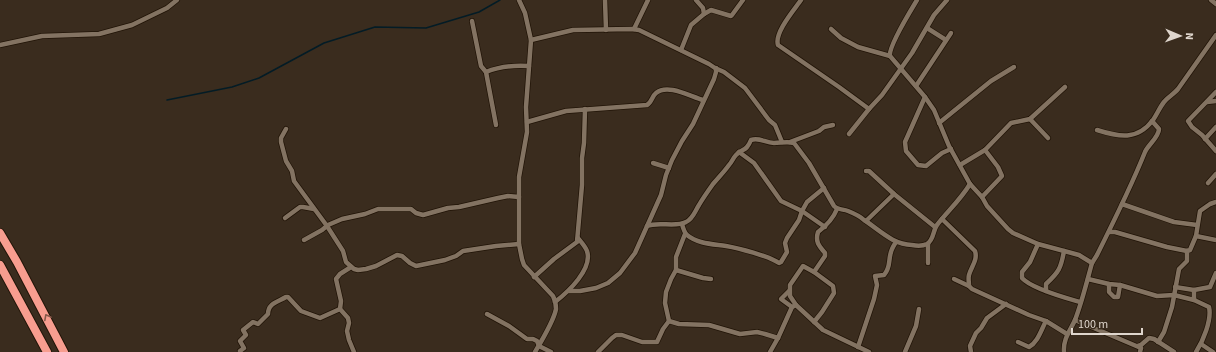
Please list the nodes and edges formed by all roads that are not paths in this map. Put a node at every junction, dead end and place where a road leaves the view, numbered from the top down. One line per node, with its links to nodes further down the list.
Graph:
1 (177, 0): 22 (street)
2 (519, 0): 20 (street)
3 (606, 0): 17 (street)
4 (648, 0): 15 (street)
5 (696, 0): 12 (street)
6 (743, 0): 12 (street)
7 (917, 0): 24 (street)
8 (947, 0): 14 (street)
9 (1211, 0): 11 (street)
10 (799, 1): 40 (street)
11 (1216, 4)
12 (704, 14): 23 (street)
13 (472, 21): 29 (street)
14 (927, 28): 21 (street); 28 (street)
15 (634, 29): 17 (street); 23 (street)
16 (831, 29): 24 (street)
17 (606, 30): 20 (street)
18 (951, 33): 21 (street)
19 (1216, 35): 42 (street)
20 (531, 40): 25 (street)
21 (946, 40): 30 (street)
22 (0, 45)
23 (681, 50): 27 (street)
24 (888, 55): 28 (street)
25 (529, 66): 29 (street); 43 (street)
26 (1014, 67): 44 (street)
27 (716, 68): 35 (street); 53 (street)
28 (901, 68): 30 (street); 40 (street)
29 (486, 72): 45 (street)
30 (916, 86): 33 (street)
31 (1065, 87): 41 (street)
32 (1216, 92): 36 (street)
33 (925, 97): 44 (street); 55 (street)
34 (696, 98): 35 (street); 38 (street); 39 (street)
35 (703, 100): 38 (street)
36 (1207, 102): 37 (street); 52 (street)
37 (1216, 102)
38 (700, 106): 61 (street)
39 (585, 109): 43 (street); 88 (street)
40 (868, 109): 50 (street)
41 (1030, 119): 51 (street); 56 (street)
42 (1152, 121): 49 (street); 71 (street)
43 (527, 122): 69 (street)
44 (939, 123): 55 (street)
45 (496, 125)
46 (832, 125): 54 (street)
47 (1216, 127): 52 (street)
48 (286, 129): 72 (street)
49 (1097, 130)
50 (849, 134)
51 (1048, 138)
52 (1205, 139): 57 (street)
53 (782, 142): 54 (street); 58 (street)
54 (790, 142): 66 (street)
55 (951, 150): 60 (street)
56 (985, 150): 60 (street); 68 (street)
57 (1216, 151)
58 (739, 152): 74 (street); 78 (street)
59 (653, 163): 61 (street)
60 (960, 165): 65 (street)
61 (669, 168): 81 (street)
62 (866, 171): 67 (street)
63 (1216, 174): 64 (street)
64 (1208, 183)
65 (970, 184): 68 (street); 76 (street)
66 (824, 188): 73 (street); 74 (street)
67 (894, 194): 77 (street); 83 (street)
68 (982, 197): 94 (street)
69 (519, 198): 80 (street); 92 (street)
70 (1216, 202): 79 (street)
71 (1122, 204): 79 (street); 84 (street)
72 (314, 209): 75 (street); 80 (street)
73 (837, 209): 77 (street); 82 (street)
74 (802, 211): 82 (street); 86 (street)
75 (285, 218)
76 (942, 219): 83 (street); 110 (street)
77 (866, 221): 91 (street)
78 (682, 224): 81 (street); 86 (street)
79 (1197, 225): 87 (street)
80 (327, 226): 89 (street); 100 (street)
81 (647, 226): 113 (street)
82 (825, 227): 102 (street)
83 (936, 227): 93 (street)
84 (1109, 232): 96 (street); 98 (street)
85 (0, 233): 140 (highway, one-way to 85)
86 (685, 234): 101 (street)
87 (1196, 236): 90 (street); 96 (street)
88 (578, 238): 104 (street); 113 (street)
89 (304, 240)
90 (1216, 240)
91 (896, 242): 93 (street); 135 (street)
92 (519, 244): 100 (street); 104 (street)
93 (928, 244): 97 (street)
94 (1038, 244): 95 (street); 115 (street)
95 (1064, 251): 98 (street); 115 (street)
96 (1187, 251): 111 (street)
97 (928, 263)
98 (1092, 263): 107 (street)
99 (0, 265): 139 (highway)
100 (351, 267): 122 (street)
101 (676, 270): 105 (street); 126 (street)
102 (814, 272): 114 (street); 128 (street)
103 (1216, 273): 112 (street)
104 (534, 276): 118 (street)
105 (711, 279)
106 (954, 279): 110 (street)
107 (1088, 279): 108 (street); 119 (street)
108 (1109, 284): 109 (street); 109 (street)
109 (1120, 285): 116 (street)
110 (969, 286): 120 (street)
111 (1176, 287): 112 (street); 116 (street)
112 (1194, 290): 117 (street)
113 (569, 291): 118 (street)
114 (789, 291): 121 (street); 121 (street)
115 (1046, 291): 119 (street)
116 (1174, 295): 117 (street); 132 (street)
117 (1194, 300): 133 (street)
118 (555, 302): 134 (street)
119 (1080, 302): 125 (street)
120 (1006, 304): 127 (street); 148 (street)
121 (794, 306): 128 (street); 130 (street)
122 (340, 309): 138 (street); 141 (street)
123 (920, 309): 147 (street)
124 (487, 314): 134 (street)
125 (1075, 320): 129 (street); 137 (street)
126 (669, 321): 130 (street); 144 (street)
127 (1046, 321): 129 (street); 136 (street)
128 (814, 322): 135 (street)
129 (1067, 334): 149 (street)
130 (778, 338): 145 (street)
131 (1018, 342): 136 (street)
132 (1158, 342): 137 (street); 150 (street)
133 (1201, 344): 151 (street); 152 (street)
134 (539, 346): 142 (street); 143 (street)
135 (858, 347): 146 (street)
136 (1028, 350)
137 (1141, 350)
138 (240, 351)
139 (47, 352)
140 (64, 352)
141 (354, 352)
142 (535, 352)
143 (552, 352)
144 (599, 352)
145 (770, 352)
146 (869, 352)
147 (906, 352)
148 (971, 352)
149 (1064, 352)
150 (1174, 352)
151 (1196, 352)
152 (1212, 352)

